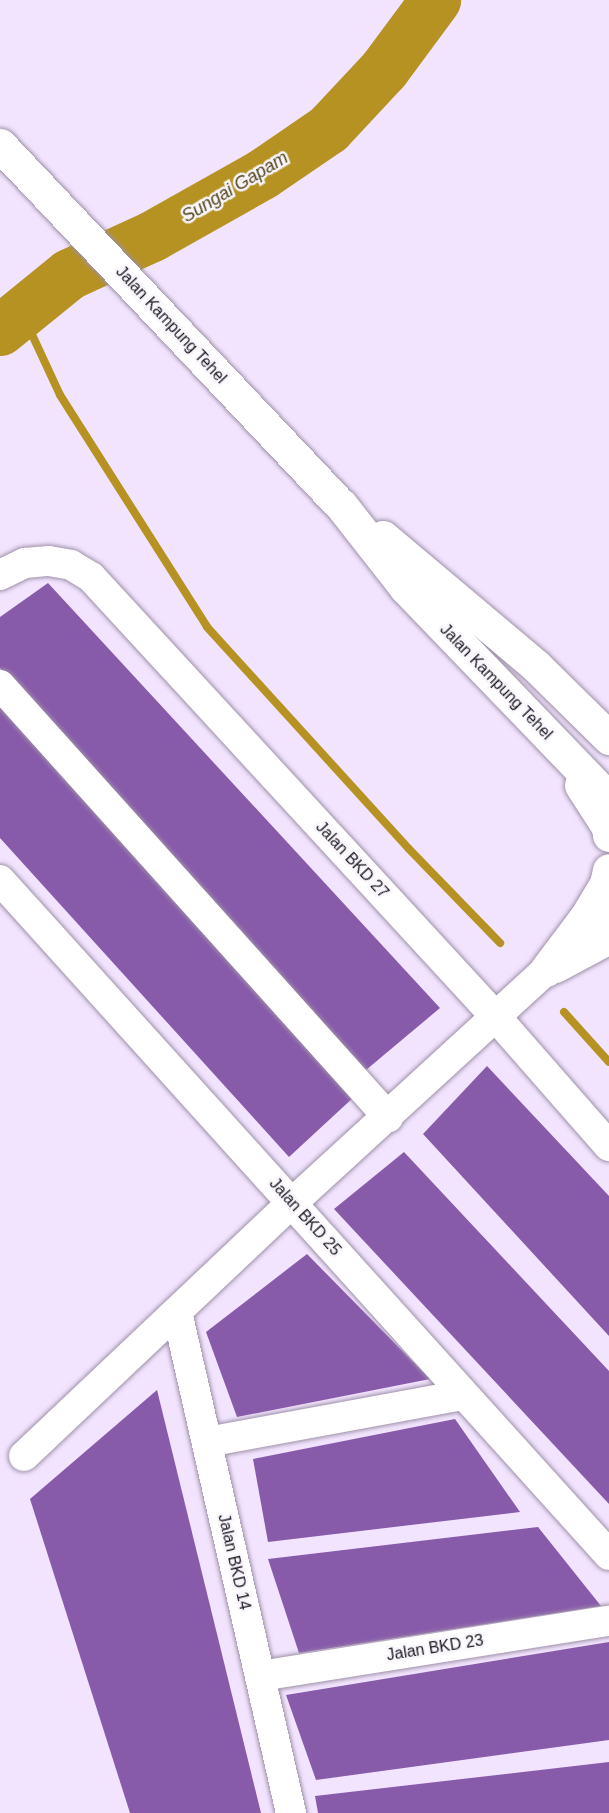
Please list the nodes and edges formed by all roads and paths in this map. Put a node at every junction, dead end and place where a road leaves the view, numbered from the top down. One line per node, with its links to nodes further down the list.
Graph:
1 (0, 145): 2 (main road, Jalan Kampung Tehel)
2 (341, 505): 4 (main road, Jalan Kampung Tehel); 5 (main road, Jalan Kampung Tehel)
3 (0, 575): 16 (street, Jalan BKD 27)
4 (478, 663): 9 (main road, Jalan Kampung Tehel); 10 (main road)
5 (536, 666): 7 (main road, Jalan Kampung Tehel); 8 (main road)
6 (0, 685): 17 (street)
7 (609, 738)
8 (609, 759)
9 (609, 799)
10 (609, 836)
11 (609, 870): 15 (main road)
12 (0, 880): 19 (street, Jalan BKD 25)
13 (609, 913): 15 (street)
14 (609, 937): 15 (main road)
15 (546, 970): 16 (street)
16 (495, 1016): 17 (street); 18 (street, Jalan BKD 27)
17 (388, 1117): 19 (street)
18 (609, 1146)
19 (292, 1203): 20 (street); 21 (street, Jalan BKD 25)
20 (177, 1312): 22 (street, Jalan BKD 14); 23 (street)
21 (463, 1395): 22 (street); 24 (street, Jalan BKD 25)
22 (207, 1442): 26 (street, Jalan BKD 14)
23 (24, 1456)
24 (609, 1555)
25 (609, 1621): 26 (street, Jalan BKD 23)
26 (260, 1676): 27 (street, Jalan BKD 14)
27 (291, 1813)

